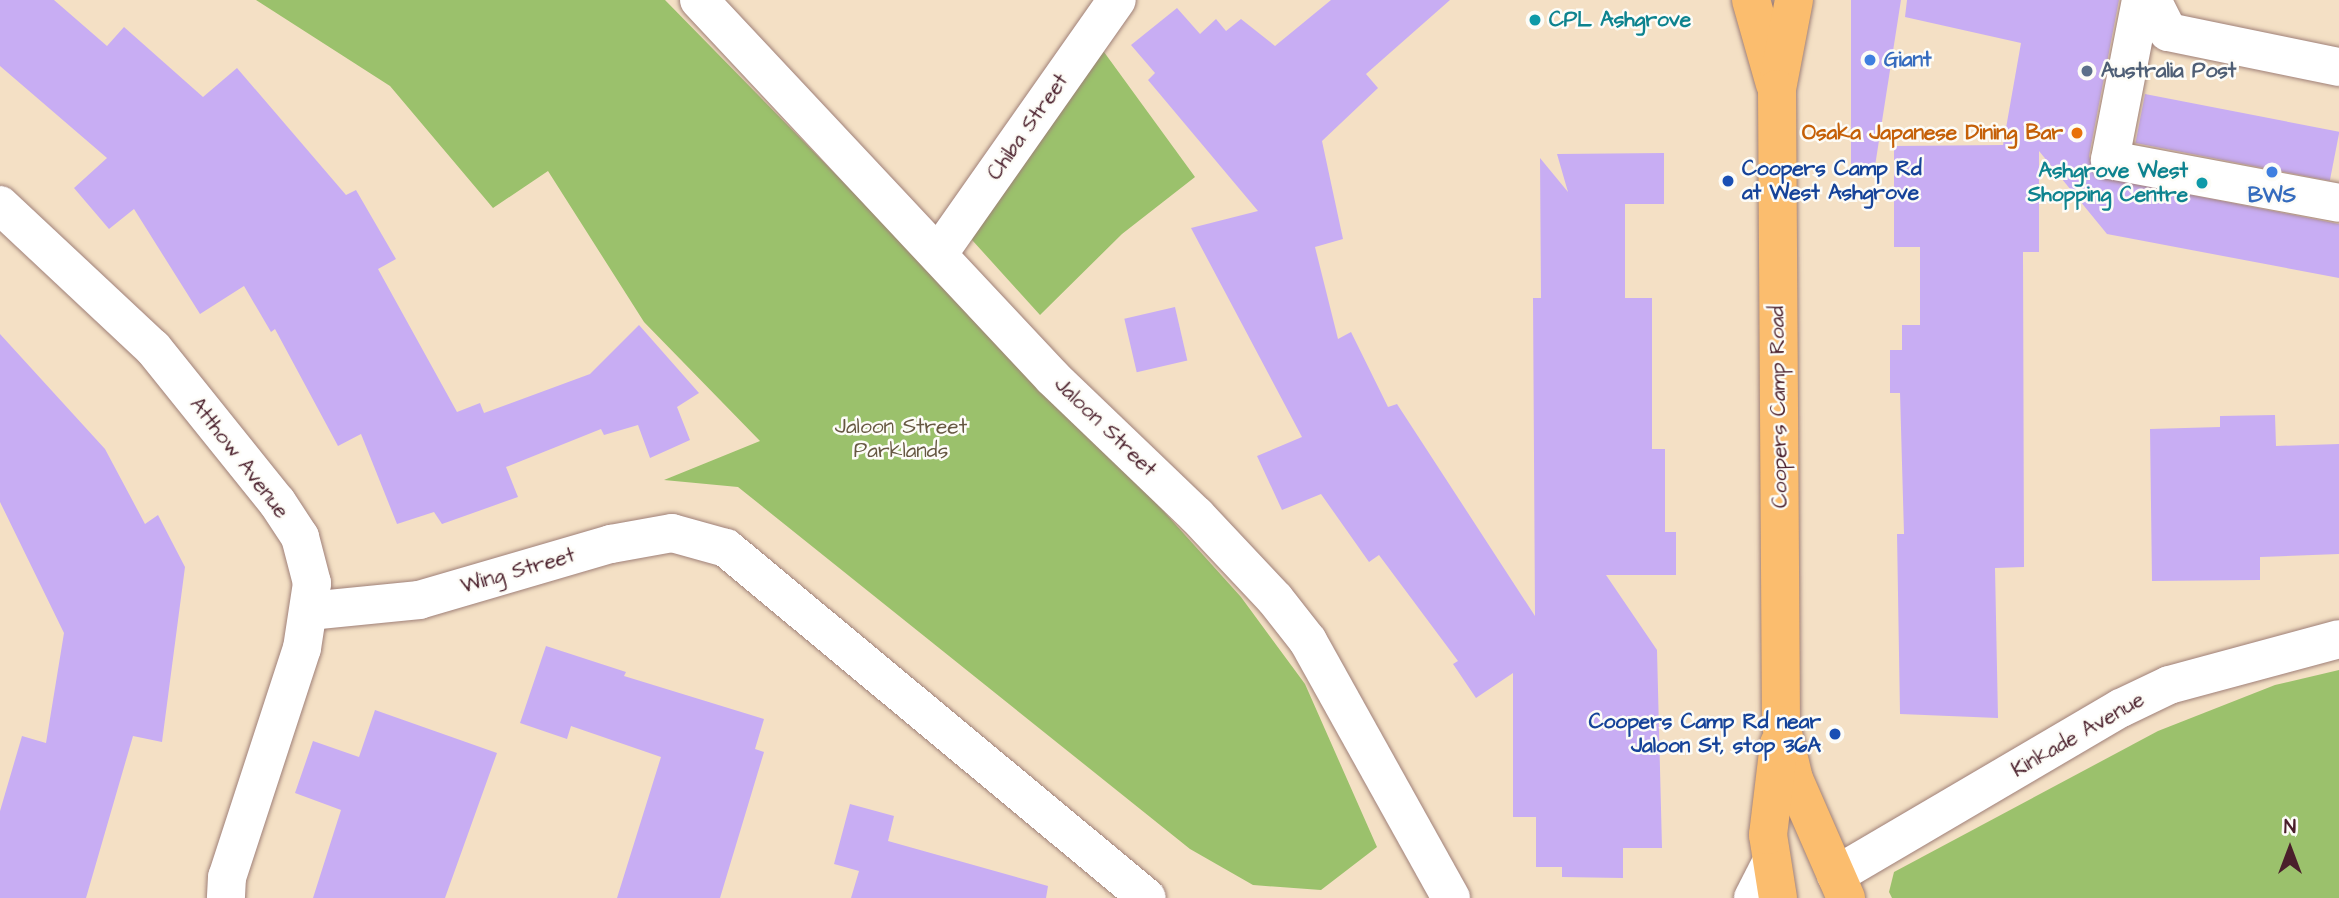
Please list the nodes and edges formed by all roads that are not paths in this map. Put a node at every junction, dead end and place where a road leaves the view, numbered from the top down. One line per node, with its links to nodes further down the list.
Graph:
1 (699, 0): 11 (street, Jaloon Street)
2 (1117, 0): 11 (street, Chiba Street)
3 (1751, 0): 8 (main road, Coopers Camp Road)
4 (1794, 0): 8 (main road, Coopers Camp Road)
5 (2141, 0): 9 (street)
6 (2152, 0): 7 (street)
7 (2339, 67)
8 (1777, 89): 14 (main road, Coopers Camp Road)
9 (2339, 203)
10 (0, 205): 12 (street, Atthow Avenue)
11 (939, 253): 19 (street, Jaloon Street)
12 (309, 611): 17 (street, Atthow Avenue); 18 (street, Wing Street)
13 (2339, 639): 16 (street, Kinkade Avenue)
14 (1781, 724): 15 (main road, Coopers Camp Road); 16 (main road, Coopers Camp Road)
15 (1769, 886): 16 (main road)
16 (1841, 887)
17 (226, 898)
18 (1147, 898)
19 (1451, 898)

